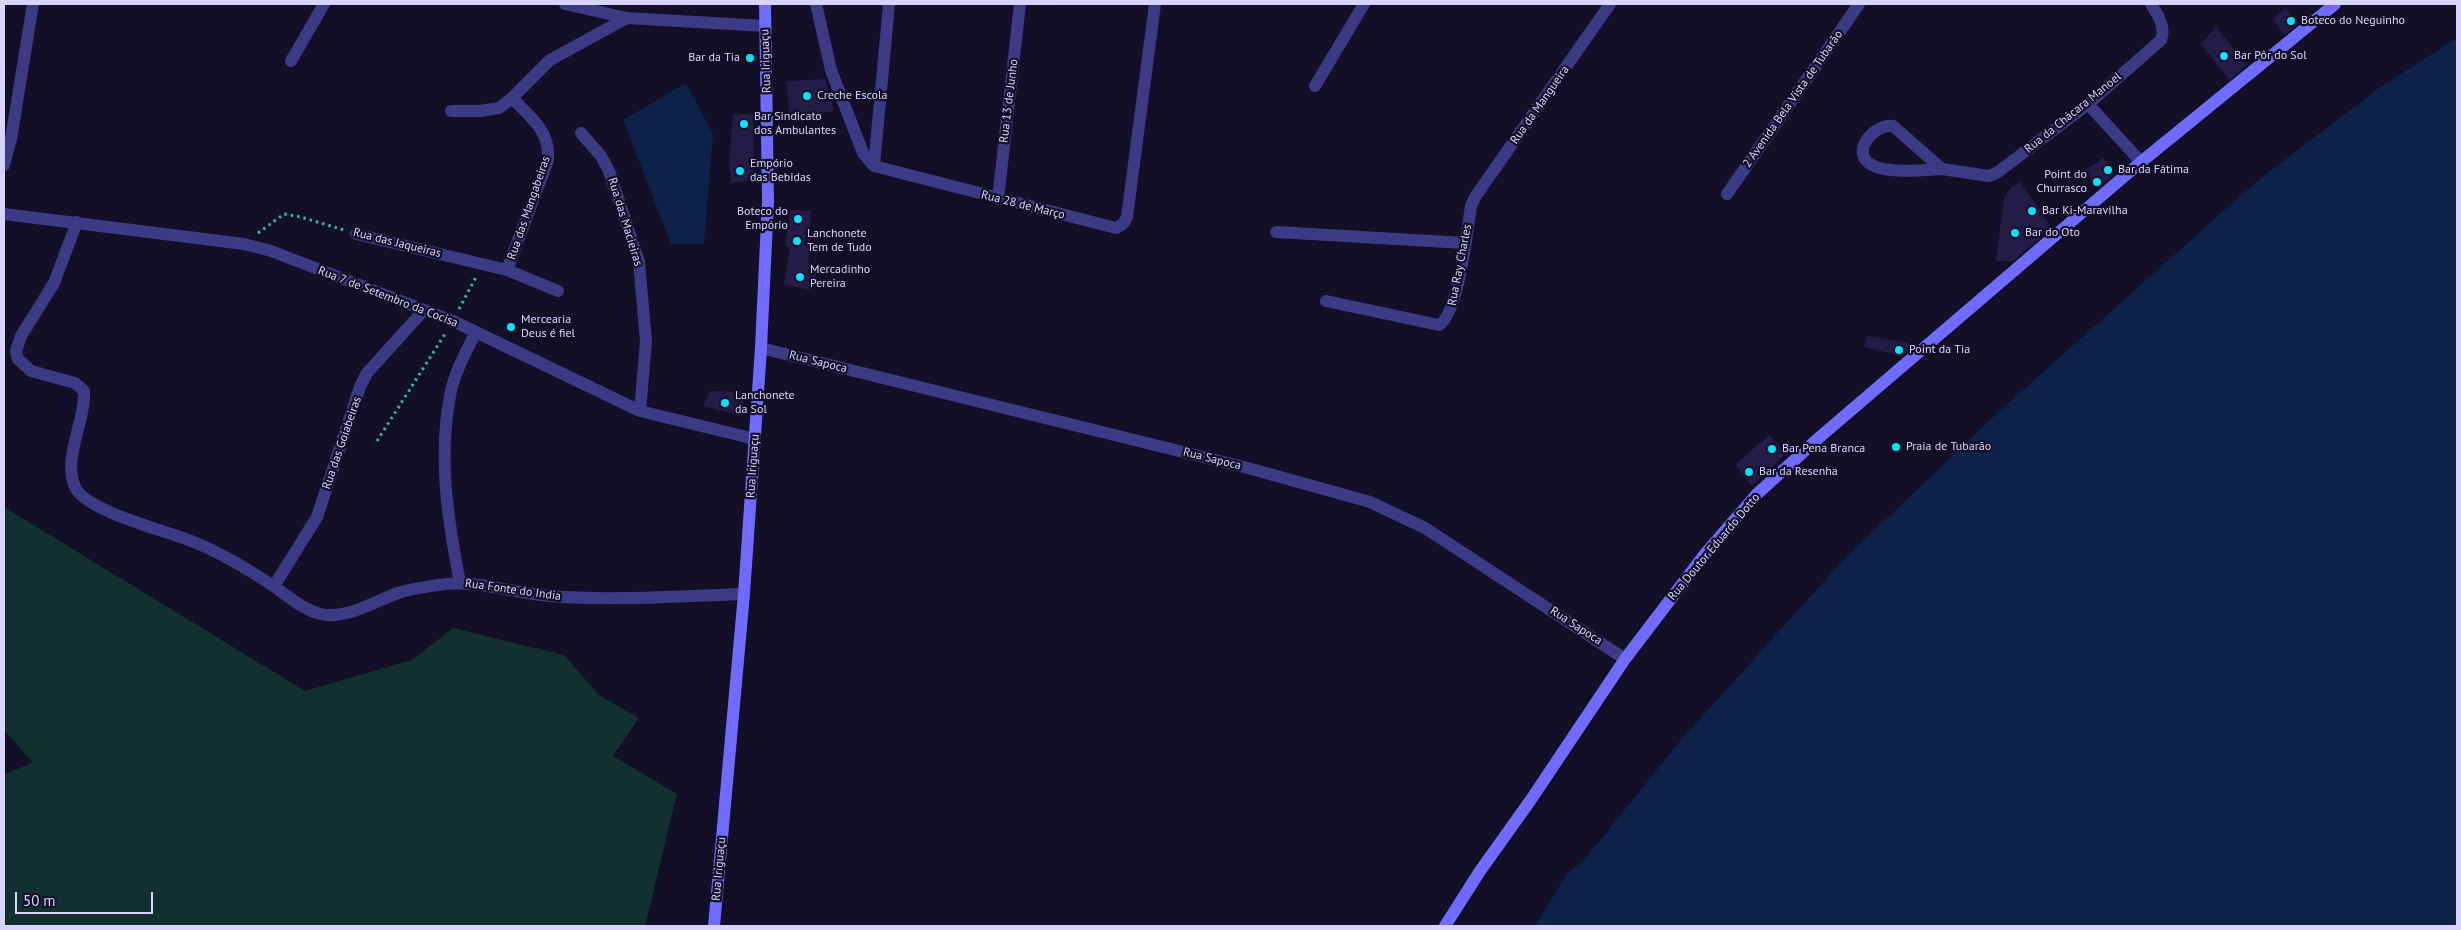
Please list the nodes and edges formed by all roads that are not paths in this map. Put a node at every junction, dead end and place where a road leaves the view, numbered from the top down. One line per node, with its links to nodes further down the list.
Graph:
1 (34, 4): 22 (street)
2 (324, 4): 16 (street)
3 (565, 4): 14 (street)
4 (765, 4): 15 (main road, Rua Iriguaçu)
5 (816, 4): 25 (street)
6 (889, 4): 25 (street)
7 (1020, 4): 28 (street, Rua 13 de Junho)
8 (1155, 4): 28 (street, Rua 28 de Março)
9 (1364, 4): 17 (street)
10 (1610, 4): 29 (street, Rua da Mangueira)
11 (1859, 4): 27 (street, 2 Avenida Bela Vista de Tubarão)
12 (2151, 4): 19 (street, Rua da Chácara Manoel)
13 (2335, 4): 23 (main road, Rua Doutor Eduardo Dotto)
14 (627, 18): 15 (street); 18 (street)
15 (766, 26): 40 (main road, Rua Iriguaçu)
16 (291, 60)
17 (1315, 86)
18 (512, 98): 20 (street); 35 (street, Rua das Mangabeiras)
19 (2088, 104): 23 (street); 26 (street, Rua da Chácara Manoel)
20 (451, 110)
21 (582, 132): 41 (street, Rua das Macieiras)
22 (7, 139): 24 (street)
23 (2141, 162): 46 (main road, Rua Doutor Eduardo Dotto)
24 (4, 165)
25 (874, 166): 28 (street, Rua 28 de Março)
26 (1942, 168): 26 (street, Rua da Chácara Manoel)
27 (1727, 194)
28 (998, 199)
29 (1470, 206): 34 (street, Rua Ray Charles)
30 (4, 214): 31 (street, Rua 7 de Setembro da Cocisa)
31 (77, 222): 38 (street, Rua 7 de Setembro da Cocisa); 44 (street, Rua Fonte do India)
32 (1276, 232): 34 (street)
33 (356, 234): 35 (street, Rua das Jaqueiras)
34 (1465, 243): 37 (street, Rua Ray Charles)
35 (507, 270): 36 (street, Rua das Jaqueiras)
36 (558, 292)
37 (1326, 301)
38 (424, 310): 39 (street, Rua 7 de Setembro da Cocisa); 44 (street, Rua das Goiabeiras)
39 (476, 332): 41 (street, Rua 7 de Setembro da Cocisa); 43 (street)
40 (761, 348): 42 (main road, Rua Iriguaçu); 46 (street, Rua Sapoca)
41 (640, 411): 42 (street, Rua 7 de Setembro da Cocisa)
42 (756, 439): 45 (main road, Rua Iriguaçu)
43 (460, 583): 44 (street, Rua Fonte do India); 45 (street, Rua Fonte do India)
44 (274, 586)
45 (744, 594): 47 (main road, Rua Iriguaçu)
46 (1625, 659): 48 (main road, Rua Doutor Eduardo Dotto)
47 (714, 926)
48 (1445, 926)

